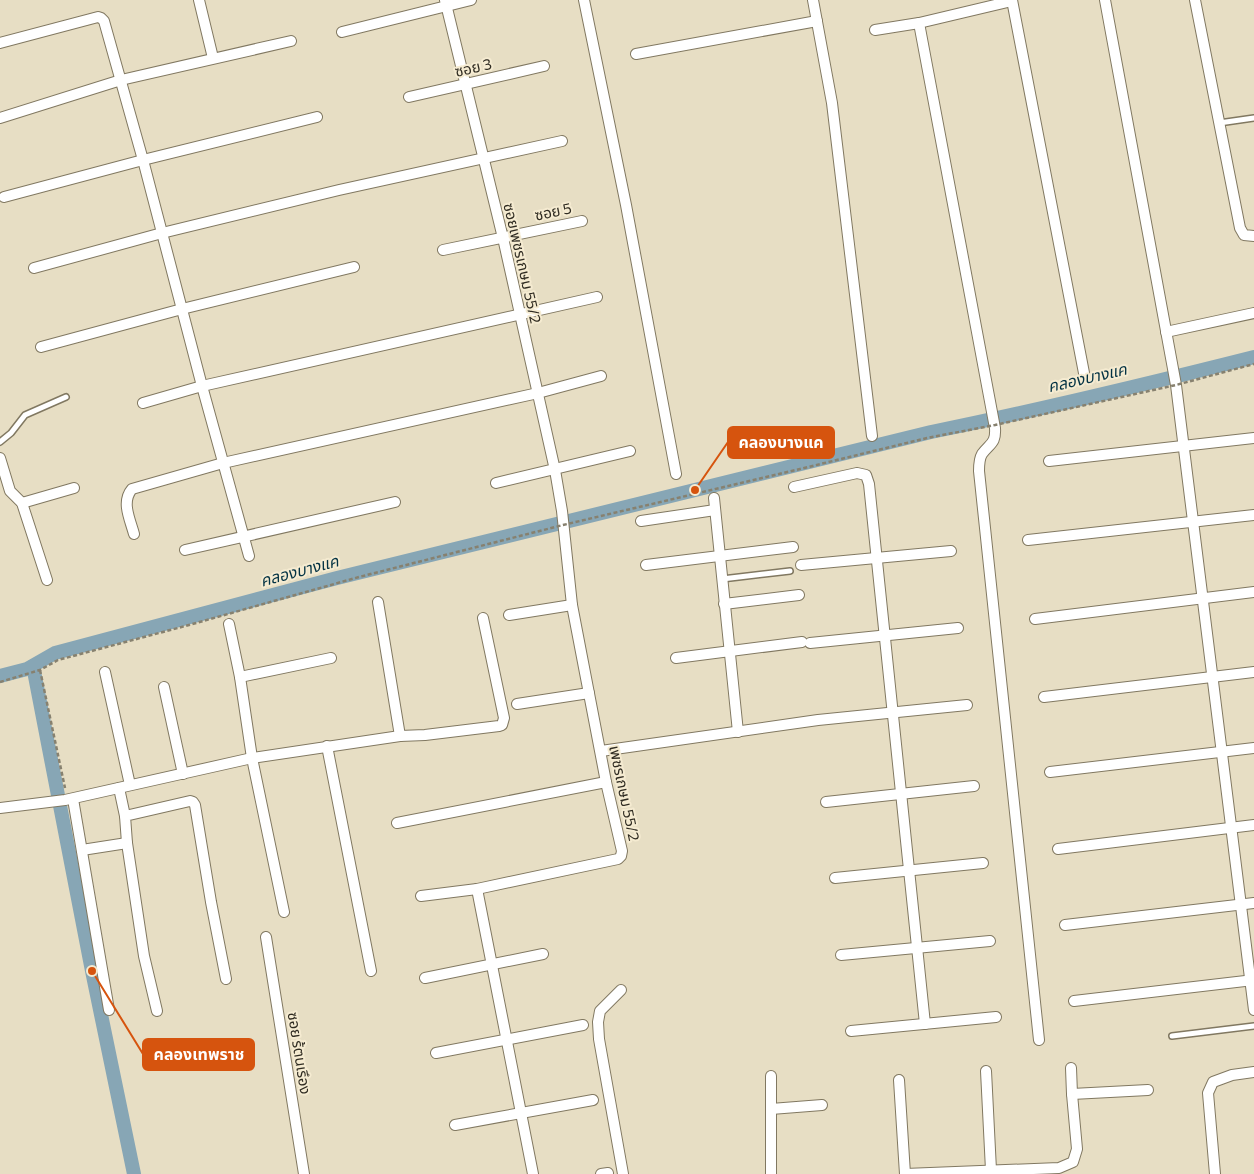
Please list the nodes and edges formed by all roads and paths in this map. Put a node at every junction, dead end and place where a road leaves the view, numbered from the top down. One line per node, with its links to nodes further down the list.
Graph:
1 (199, 0): 16 (street)
2 (471, 0): 8 (street)
3 (584, 0): 60 (street)
4 (813, 0): 9 (street)
5 (1105, 0): 40 (street)
6 (1195, 0): 24 (street)
7 (1012, 1): 10 (street); 43 (street)
8 (445, 3): 12 (street); 19 (street, ซอยเพชรเกษม 55/2)
9 (817, 22): 15 (street); 51 (street)
10 (919, 23): 11 (street); 50 (street)
11 (874, 30)
12 (342, 32)
13 (291, 41): 16 (street)
14 (0, 43): 18 (street)
15 (636, 54)
16 (214, 58): 18 (street)
17 (544, 66): 19 (street, ซอย 3)
18 (121, 80): 22 (street); 27 (street)
19 (466, 84): 20 (street, ซอย 3); 26 (street, ซอยเพชรเกษม 55/2)
20 (409, 97)
21 (317, 117): 27 (street)
22 (0, 118)
23 (1254, 118): 24 (lane)
24 (1219, 124): 31 (street)
25 (562, 141): 26 (street)
26 (483, 158): 30 (street); 32 (street, ซอยเพชรเกษม 55/2)
27 (143, 160): 28 (street); 30 (street)
28 (4, 197)
29 (582, 221): 32 (street, ซอย 5)
30 (162, 233): 35 (street); 37 (street)
31 (1254, 236)
32 (503, 238): 33 (street, ซอย 5); 39 (street, ซอยเพชรเกษม 55/2)
33 (443, 250)
34 (354, 267): 37 (street)
35 (34, 268)
36 (597, 297): 39 (street)
37 (182, 310): 41 (street); 46 (street)
38 (1254, 313): 40 (street)
39 (520, 315): 46 (street); 47 (street, ซอยเพชรเกษม 55/2)
40 (1166, 332): 45 (street)
41 (41, 347)
42 (1254, 364): 45 (path, bridge)
43 (1084, 373)
44 (601, 376): 47 (street)
45 (1176, 384): 50 (path, bridge); 54 (street)
46 (202, 386): 49 (street); 58 (street)
47 (538, 393): 58 (street); 59 (street, ซอยเพชรเกษม 55/2)
48 (66, 397): 53 (lane)
49 (143, 404)
50 (994, 424): 71 (path, bridge); 168 (street)
51 (872, 436)
52 (1254, 438): 54 (street)
53 (0, 442)
54 (1184, 446): 57 (street); 70 (street)
55 (630, 450): 59 (street)
56 (0, 458): 66 (street)
57 (1049, 461)
58 (223, 463): 72 (street); 73 (street)
59 (555, 470): 61 (street); 71 (street, ซอยเพชรเกษม 55/2)
60 (676, 474)
61 (496, 483)
62 (794, 487): 80 (street)
63 (74, 488): 66 (street)
64 (714, 498): 67 (street)
65 (395, 502): 73 (street)
66 (22, 503): 85 (street)
67 (715, 510): 69 (street); 79 (street)
68 (1254, 515): 70 (street)
69 (641, 521)
70 (1194, 522): 74 (street); 88 (street)
71 (563, 530): 91 (street, เพชรเกษม 55/2); 101 (path, bridge)
72 (134, 534)
73 (243, 537): 76 (street); 78 (street)
74 (1028, 540)
75 (793, 547): 79 (street)
76 (184, 550)
77 (951, 551): 80 (street)
78 (249, 556)
79 (720, 556): 81 (street); 84 (street)
80 (877, 559): 82 (street); 97 (street)
81 (646, 565)
82 (801, 565)
83 (790, 571): 84 (lane)
84 (722, 579): 90 (street)
85 (47, 580)
86 (1254, 592): 88 (street)
87 (799, 595): 90 (street)
88 (1203, 598): 94 (street); 104 (street)
89 (378, 602): 114 (street)
90 (724, 604): 98 (street)
91 (572, 605): 92 (street); 108 (street, เพชรเกษม 55/2)
92 (509, 615)
93 (483, 618): 114 (street)
94 (1035, 619)
95 (229, 624): 105 (street)
96 (958, 628): 97 (street)
97 (885, 636): 98 (street); 112 (street)
98 (729, 650): 100 (street); 113 (street)
99 (331, 658): 105 (street)
100 (676, 658)
101 (40, 670): 106 (path, bridge); 127 (path)
102 (105, 672): 123 (street)
103 (1254, 672): 104 (street)
104 (1213, 676): 109 (street); 118 (street)
105 (240, 678): 119 (street)
106 (0, 682)
107 (164, 687): 121 (street)
108 (588, 693): 110 (street); 117 (street, เพชรเกษม 55/2)
109 (1044, 697)
110 (517, 704)
111 (967, 705): 112 (street)
112 (893, 713): 113 (street); 126 (street)
113 (738, 732): 117 (street)
114 (400, 736): 115 (street)
115 (327, 746): 119 (street); 152 (street)
116 (1254, 748): 118 (street)
117 (601, 751): 122 (street, เพชรเกษม 55/2)
118 (1222, 752): 120 (street); 133 (street)
119 (252, 758): 121 (street); 144 (street)
120 (1050, 772)
121 (183, 774): 123 (street)
122 (606, 782): 131 (street); 140 (street, เพชรเกษม 55/2)
123 (130, 786): 125 (street)
124 (974, 786): 126 (street)
125 (119, 788): 127 (street); 130 (street)
126 (901, 795): 128 (street); 138 (street)
127 (68, 800): 129 (street); 136 (street)
128 (826, 802)
129 (0, 808)
130 (125, 816): 134 (street); 154 (street)
131 (397, 823)
132 (1254, 825): 133 (street)
133 (1232, 828): 135 (street); 143 (street)
134 (127, 843): 136 (street); 159 (street)
135 (1058, 849)
136 (82, 850): 158 (street)
137 (983, 863): 138 (street)
138 (909, 871): 139 (street); 148 (street)
139 (835, 878)
140 (477, 889): 141 (street, เพชรเกษม 55/2); 151 (street)
141 (421, 896)
142 (1254, 903): 143 (street)
143 (1241, 904): 145 (street); 155 (street)
144 (284, 912)
145 (1066, 926)
146 (266, 937): 183 (street, ซอย ร้ตนเรึอง)
147 (990, 941): 148 (street)
148 (917, 947): 150 (street); 162 (street)
149 (543, 954): 151 (street)
150 (841, 954)
151 (492, 964): 153 (street); 167 (street)
152 (371, 970)
153 (425, 978)
154 (226, 979)
155 (1252, 980): 157 (street); 160 (street)
156 (621, 990): 185 (street)
157 (1074, 1001)
158 (109, 1010)
159 (157, 1010)
160 (1254, 1010)
161 (996, 1017): 162 (street)
162 (925, 1024): 165 (street)
163 (583, 1025): 167 (street)
164 (1254, 1026): 166 (lane)
165 (851, 1031)
166 (1172, 1036)
167 (506, 1039): 169 (street); 180 (street)
168 (1039, 1040)
169 (436, 1053)
170 (1071, 1068): 176 (street)
171 (986, 1071): 182 (street)
172 (1254, 1072): 188 (street)
173 (771, 1076): 179 (street)
174 (899, 1080): 187 (street)
175 (1148, 1090): 176 (street)
176 (1072, 1094): 182 (street)
177 (593, 1100): 180 (street)
178 (822, 1105): 179 (street)
179 (771, 1109): 186 (street)
180 (521, 1113): 181 (street); 184 (street)
181 (455, 1125)
182 (991, 1170): 187 (street)
183 (304, 1174)
184 (533, 1174)
185 (624, 1174)
186 (771, 1174)
187 (905, 1174)
188 (1214, 1174)

